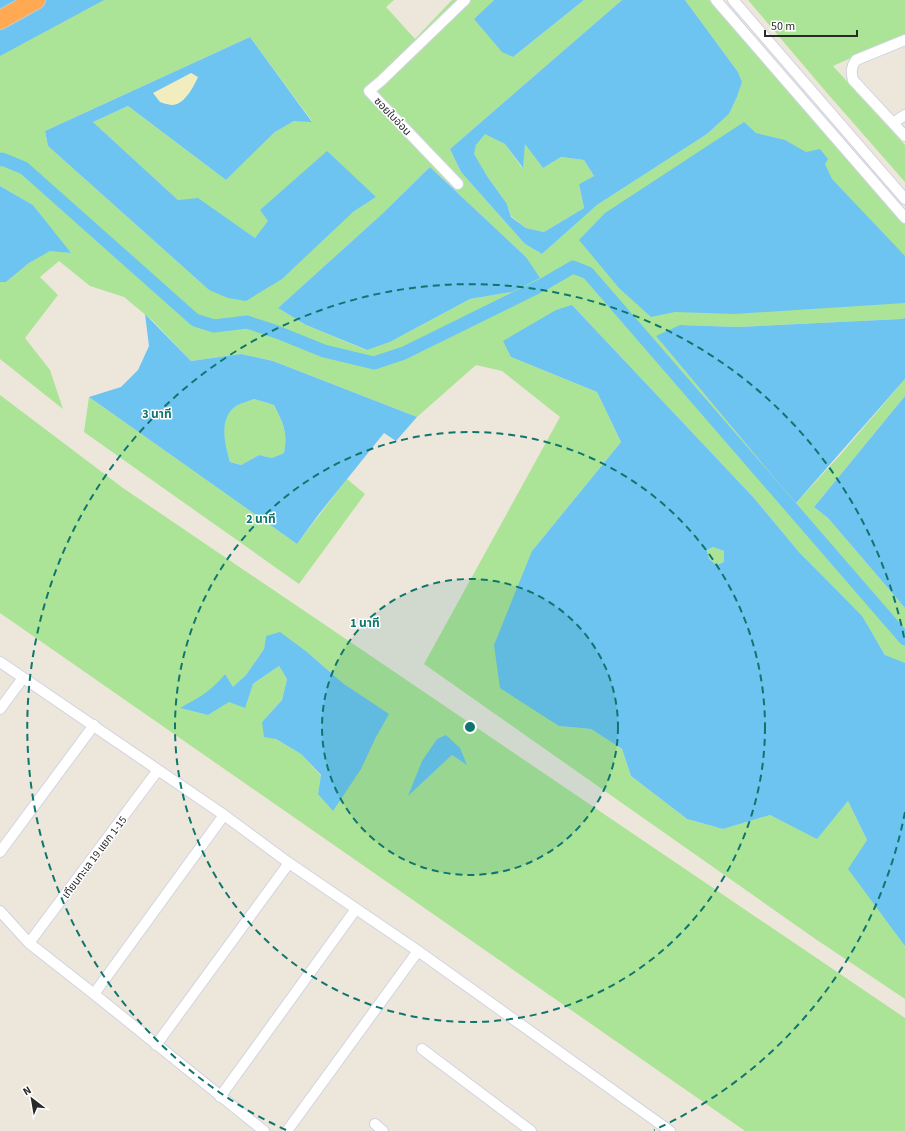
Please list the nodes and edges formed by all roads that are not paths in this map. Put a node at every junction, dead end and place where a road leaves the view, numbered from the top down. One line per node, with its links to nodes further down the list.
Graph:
1 (36, 0): 5 (highway)
2 (465, 0): 10 (street, ซอยใบอ่อน)
3 (716, 0): 12 (street)
4 (733, 0): 11 (street)
5 (0, 20)
6 (905, 40): 8 (street)
7 (905, 115): 8 (street)
8 (893, 123): 9 (street)
9 (905, 136)
10 (458, 184)
11 (905, 199)
12 (905, 218)
13 (0, 662): 14 (street)
14 (23, 678): 15 (street); 16 (street)
15 (0, 709)
16 (94, 725): 17 (street); 19 (street)
17 (158, 770): 18 (street); 23 (street, เทียนทะเล 19 แยก 1-15)
18 (224, 814): 20 (street); 25 (street)
19 (0, 852)
20 (290, 862): 21 (street); 26 (street)
21 (356, 909): 24 (street); 28 (street)
22 (0, 911): 23 (street)
23 (29, 943): 25 (street)
24 (418, 951): 31 (street); 34 (street)
25 (94, 994): 26 (street)
26 (156, 1044): 28 (street)
27 (422, 1049): 33 (street)
28 (220, 1097): 30 (street)
29 (375, 1124): 32 (street)
30 (264, 1131)
31 (287, 1131)
32 (383, 1131)
33 (531, 1131)
34 (670, 1131)

